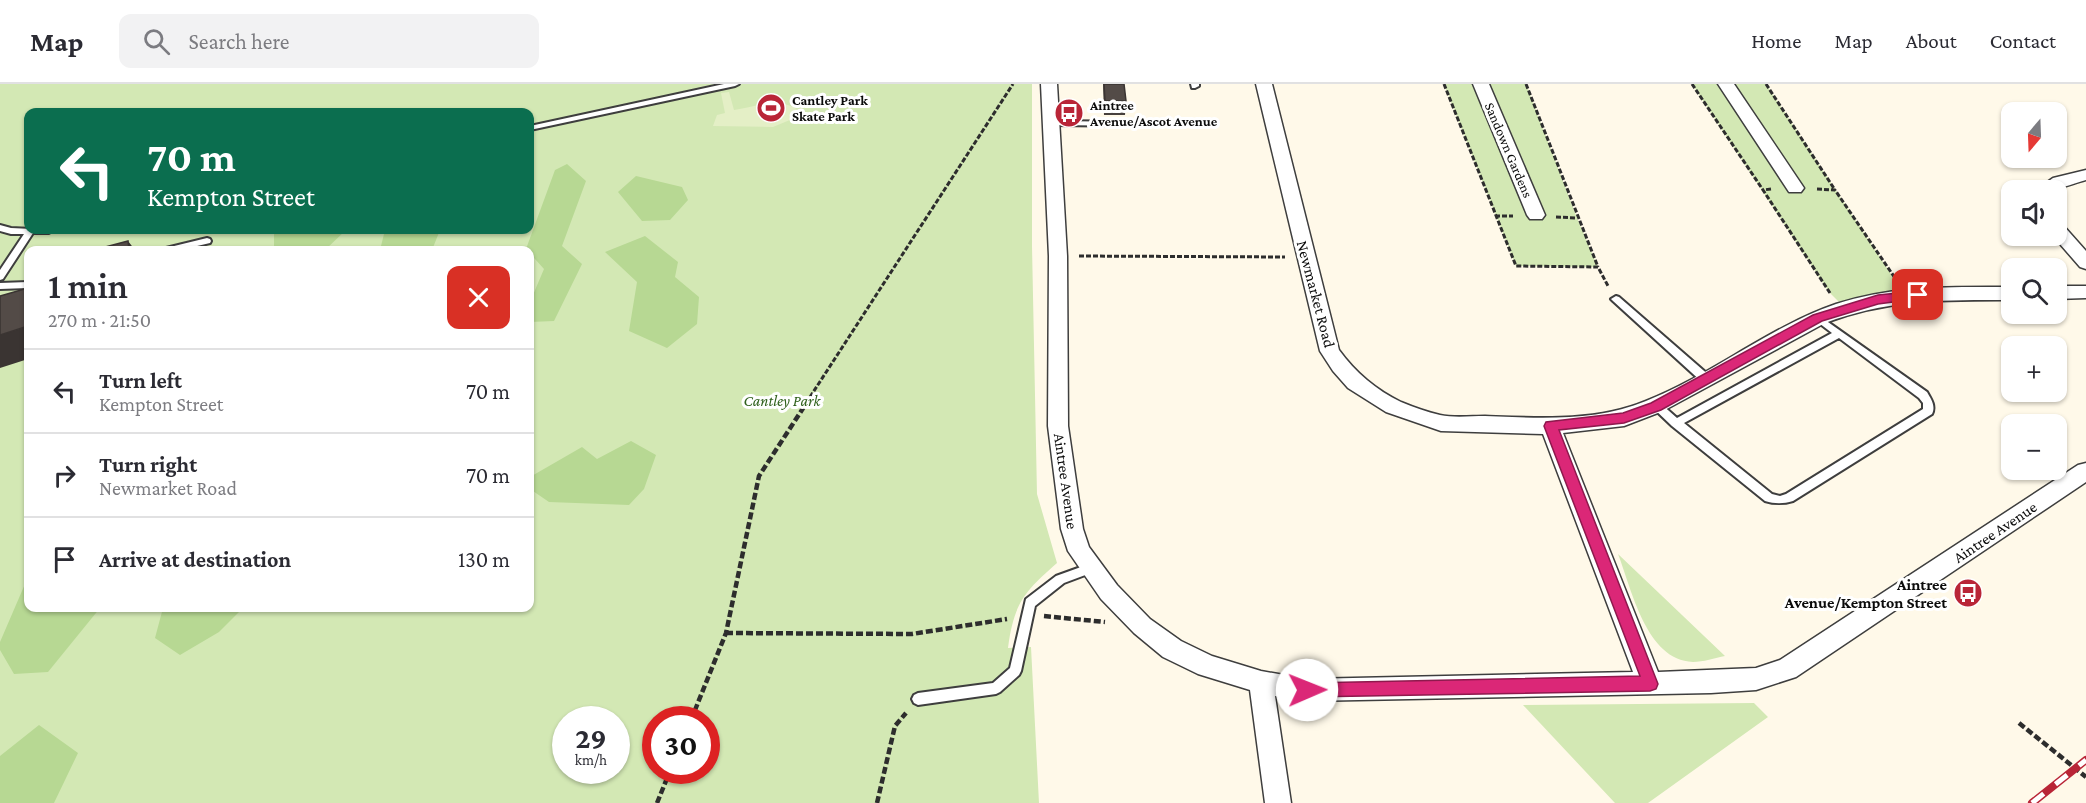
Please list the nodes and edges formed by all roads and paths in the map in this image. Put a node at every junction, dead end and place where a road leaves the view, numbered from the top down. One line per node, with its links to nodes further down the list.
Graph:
1 (735, 84): 12 (lane)
2 (1013, 84): 48 (path)
3 (1049, 84): 10 (street, Aintree Avenue)
4 (1264, 84): 26 (street, Newmarket Road)
5 (1481, 84): 18 (street, Sandown Gardens)
6 (1526, 84): 28 (path)
7 (1692, 84): 16 (path)
8 (1726, 84): 15 (street)
9 (1766, 84): 17 (path)
10 (1050, 123): 11 (lane); 25 (street, Aintree Avenue)
11 (1151, 124)
12 (534, 128)
13 (2086, 175): 14 (street)
14 (2067, 180)
15 (1795, 188): 16 (path); 17 (path)
16 (1763, 190): 37 (path)
17 (1835, 190): 35 (path)
18 (1536, 215)
19 (0, 228): 20 (lane)
20 (24, 230)
21 (28, 234): 29 (lane)
22 (207, 241): 24 (lane)
23 (2067, 241): 27 (street)
24 (186, 246)
25 (1058, 256): 26 (path); 45 (street, Aintree Avenue)
26 (1305, 257): 43 (street, Newmarket Road)
27 (2086, 263)
28 (1598, 267)
29 (1, 273)
30 (24, 285): 31 (lane)
31 (0, 286)
32 (2086, 292): 34 (street)
33 (2001, 293): 35 (street, Newmarket Road)
34 (2067, 293)
35 (1906, 297): 37 (street, Newmarket Road)
36 (1616, 299): 40 (lane)
37 (1845, 308): 38 (street, Newmarket Road)
38 (1818, 318): 39 (lane); 40 (street, Newmarket Road)
39 (1839, 334): 42 (lane); 42 (lane)
40 (1707, 380): 41 (street, Newmarket Road)
41 (1656, 406): 42 (lane); 43 (street, Newmarket Road)
42 (1676, 423)
43 (1550, 426): 50 (street)
44 (2086, 471): 50 (street, Aintree Avenue)
45 (1092, 568): 46 (lane); 47 (street, Aintree Avenue)
46 (1027, 614): 47 (path); 48 (path); 51 (lane)
47 (1142, 626): 49 (street, Aintree Avenue)
48 (726, 633): 52 (path)
49 (1261, 682): 50 (street, Aintree Avenue); 58 (street)
50 (1650, 684)
51 (918, 699): 57 (path)
52 (696, 706)
53 (2019, 723): 54 (path)
54 (2086, 777)
55 (665, 784): 56 (path)
56 (657, 803)
57 (877, 803)
58 (1278, 803)

